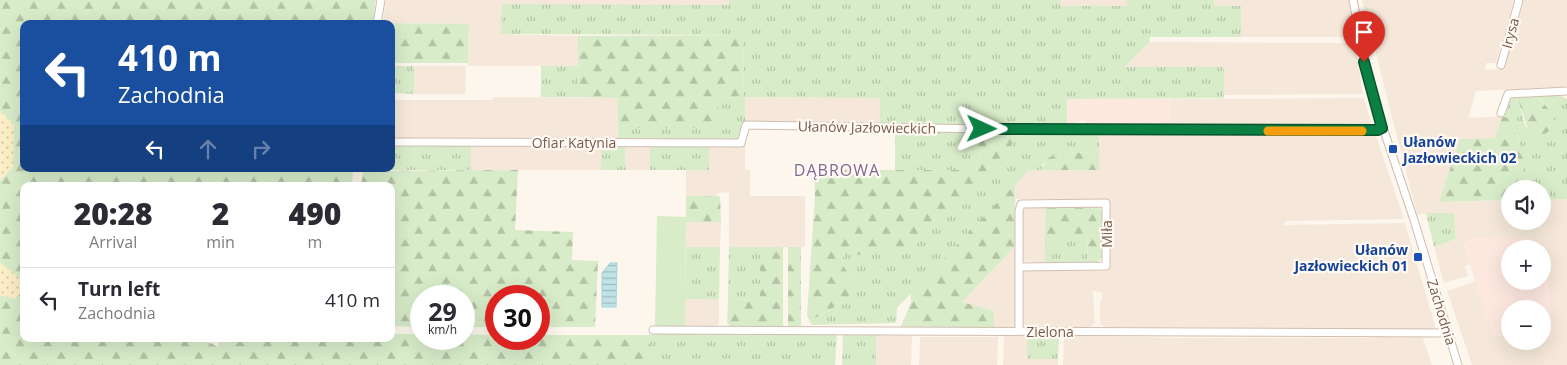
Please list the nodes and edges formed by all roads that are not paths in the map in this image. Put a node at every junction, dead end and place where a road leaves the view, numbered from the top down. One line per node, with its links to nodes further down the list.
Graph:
1 (381, 0): 4 (street)
2 (1353, 0): 9 (street, Zachodnia)
3 (1519, 0): 5 (street, Irysa)
4 (378, 20)
5 (1501, 65)
6 (1567, 91): 7 (street)
7 (1501, 113)
8 (744, 128): 9 (street, Ułanów Jazłowieckich); 10 (street, Ofiar Katynia)
9 (1382, 128): 14 (street, Zachodnia)
10 (395, 142)
11 (1018, 267): 11 (street, Miła); 13 (street, Miła)
12 (653, 330): 13 (street, Zielona)
13 (1019, 331): 14 (street, Zielona)
14 (1448, 333): 15 (street, Zachodnia)
15 (1458, 365)

